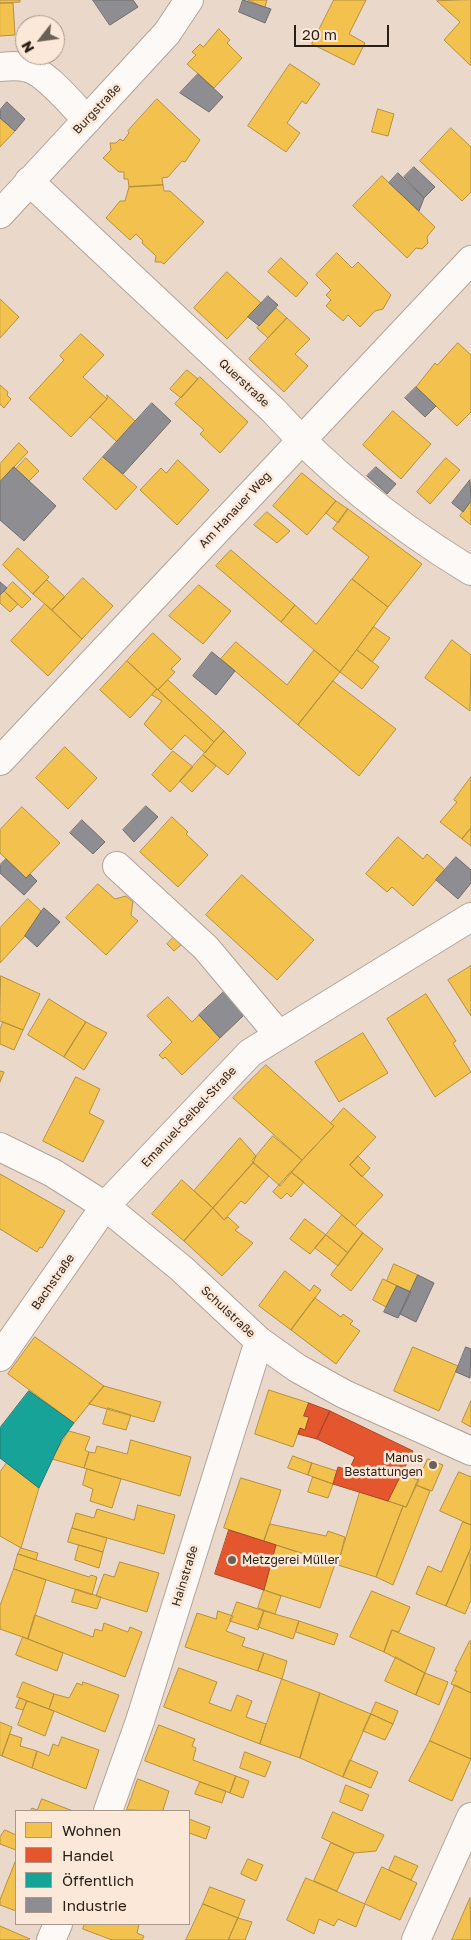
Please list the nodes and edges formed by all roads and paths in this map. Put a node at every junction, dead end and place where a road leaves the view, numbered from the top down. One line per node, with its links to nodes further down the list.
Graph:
1 (188, 0): 3 (street, Burgstraße)
2 (0, 67): 3 (street)
3 (87, 120): 4 (street, Burgstraße)
4 (29, 182): 5 (street, Burgstraße); 7 (street, Querstraße)
5 (0, 214)
6 (471, 260): 7 (street, Am Hanauer Weg)
7 (301, 441): 8 (street, Querstraße); 9 (street, Am Hanauer Weg)
8 (471, 571)
9 (0, 761)
10 (117, 866): 12 (street)
11 (471, 917): 12 (street, Emanuel-Geibel-Straße)
12 (279, 1035): 14 (street, Emanuel-Geibel-Straße)
13 (0, 1147): 14 (street, Schulstraße)
14 (105, 1206): 15 (street, Schulstraße); 16 (street, Bachstraße)
15 (259, 1341): 17 (street, Schulstraße); 18 (street, Hainstraße)
16 (0, 1357)
17 (471, 1451)
18 (108, 1810)
19 (471, 1817): 22 (street)
20 (58, 1925): 21 (street)
21 (51, 1940)
22 (416, 1940)

